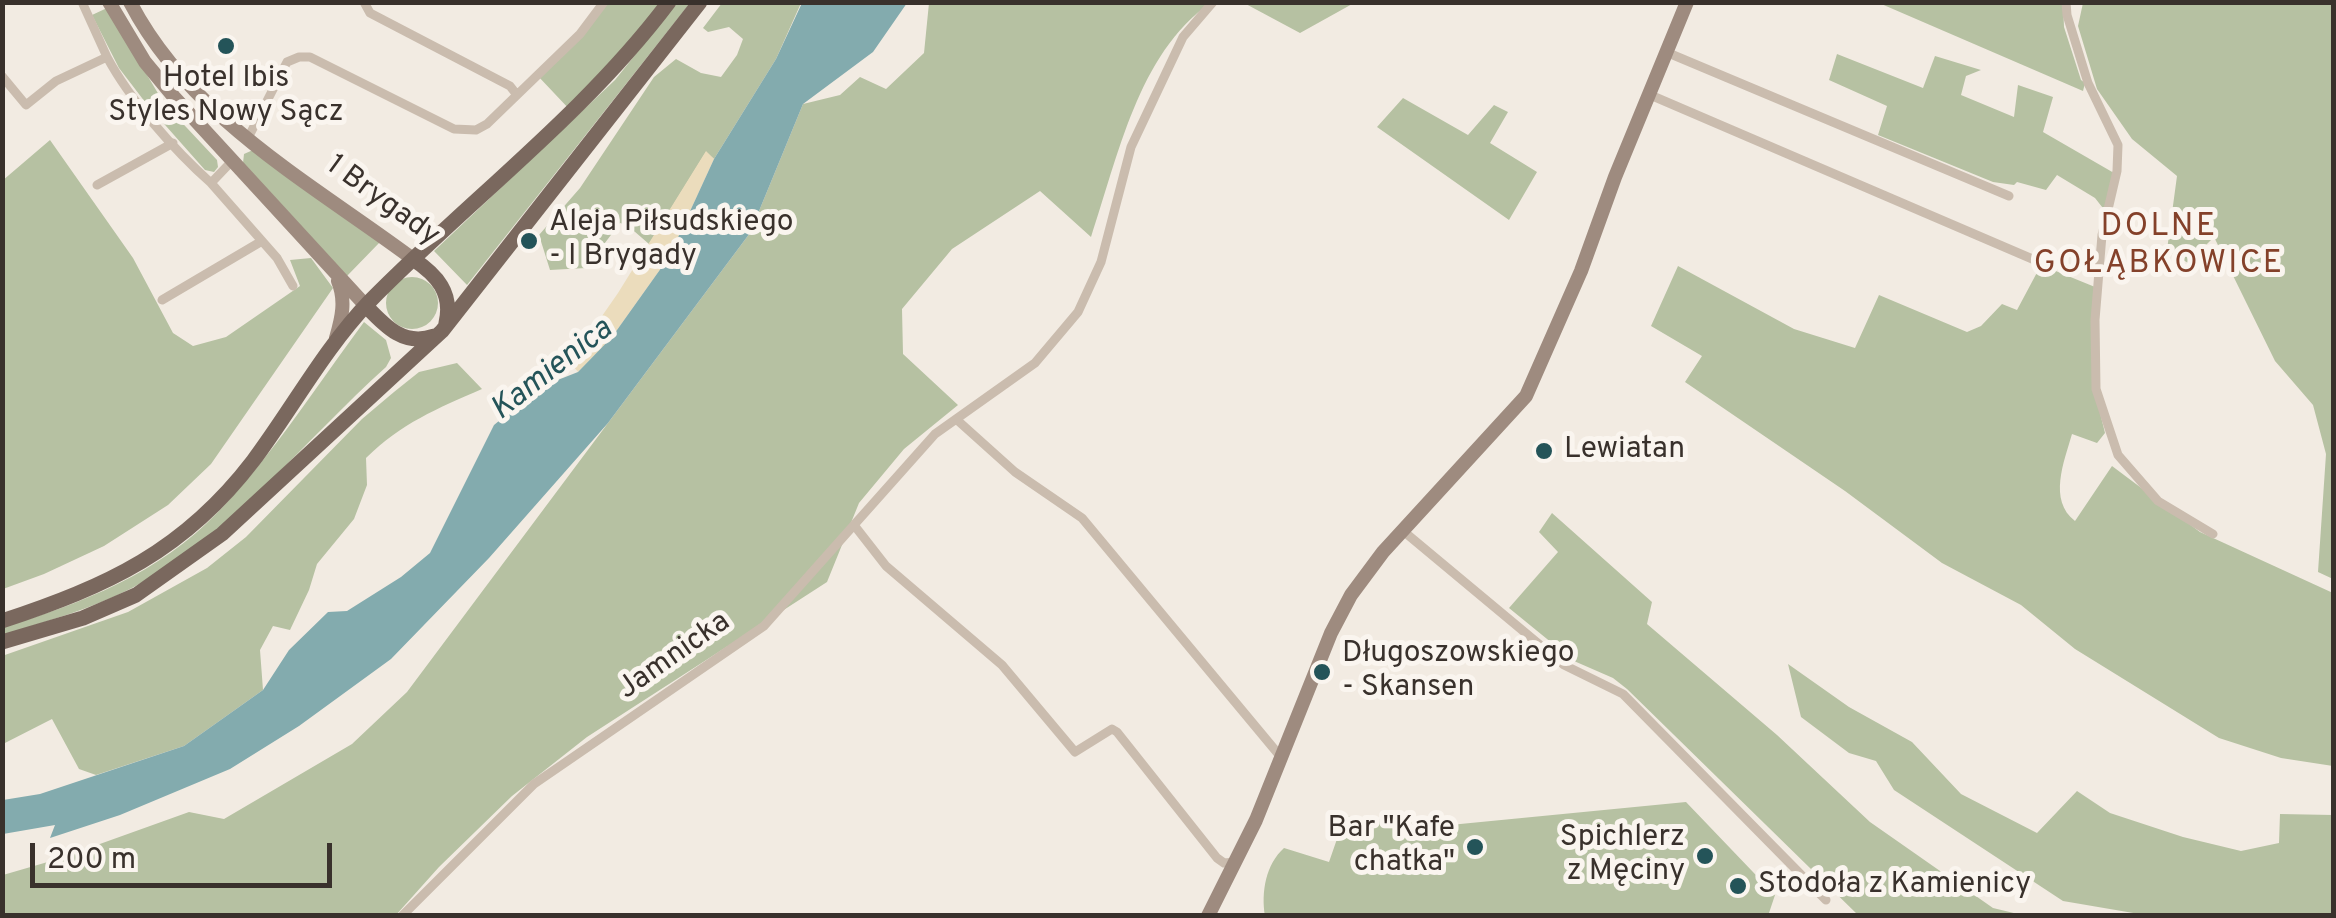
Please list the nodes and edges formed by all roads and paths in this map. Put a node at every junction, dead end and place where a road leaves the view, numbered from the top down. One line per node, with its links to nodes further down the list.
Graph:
1 (82, 2): 12 (street)
2 (110, 2): 18 (street)
3 (130, 2): 16 (street, 1 Brygady)
4 (364, 2): 14 (street)
5 (604, 2): 14 (street)
6 (669, 2): 25 (main road)
7 (700, 2): 31 (main road)
8 (1213, 2): 33 (street, Jamnicka)
9 (1687, 2): 11 (street)
10 (2066, 2): 23 (street)
11 (1666, 52): 15 (street); 21 (street)
12 (107, 57): 13 (street); 17 (street)
13 (2, 76)
14 (517, 94): 16 (street)
15 (1648, 94): 26 (street); 35 (street)
16 (248, 138): 18 (street); 25 (street, 1 Brygady)
17 (173, 143): 19 (street); 20 (street)
18 (232, 161): 19 (street); 27 (street)
19 (211, 183): 24 (street)
20 (97, 185)
21 (2009, 196)
22 (2087, 229): 23 (street)
23 (2102, 235): 36 (street)
24 (262, 241): 28 (street); 29 (street)
25 (413, 259): 30 (main road); 31 (main road, 1 Brygady)
26 (2036, 261)
27 (333, 272): 30 (street); 32 (street)
28 (293, 286)
29 (162, 300)
30 (366, 306): 31 (main road); 32 (main road)
31 (442, 331): 38 (main road)
32 (334, 346): 37 (main road)
33 (956, 420): 34 (street, Jamnicka); 39 (street)
34 (854, 525): 40 (street); 42 (street, Jamnicka)
35 (1402, 530): 39 (street); 41 (street)
36 (2213, 534)
37 (2, 620)
38 (2, 642)
39 (1280, 756): 40 (street)
40 (1236, 862): 43 (street)
41 (1826, 900)
42 (402, 916)
43 (1208, 916)

